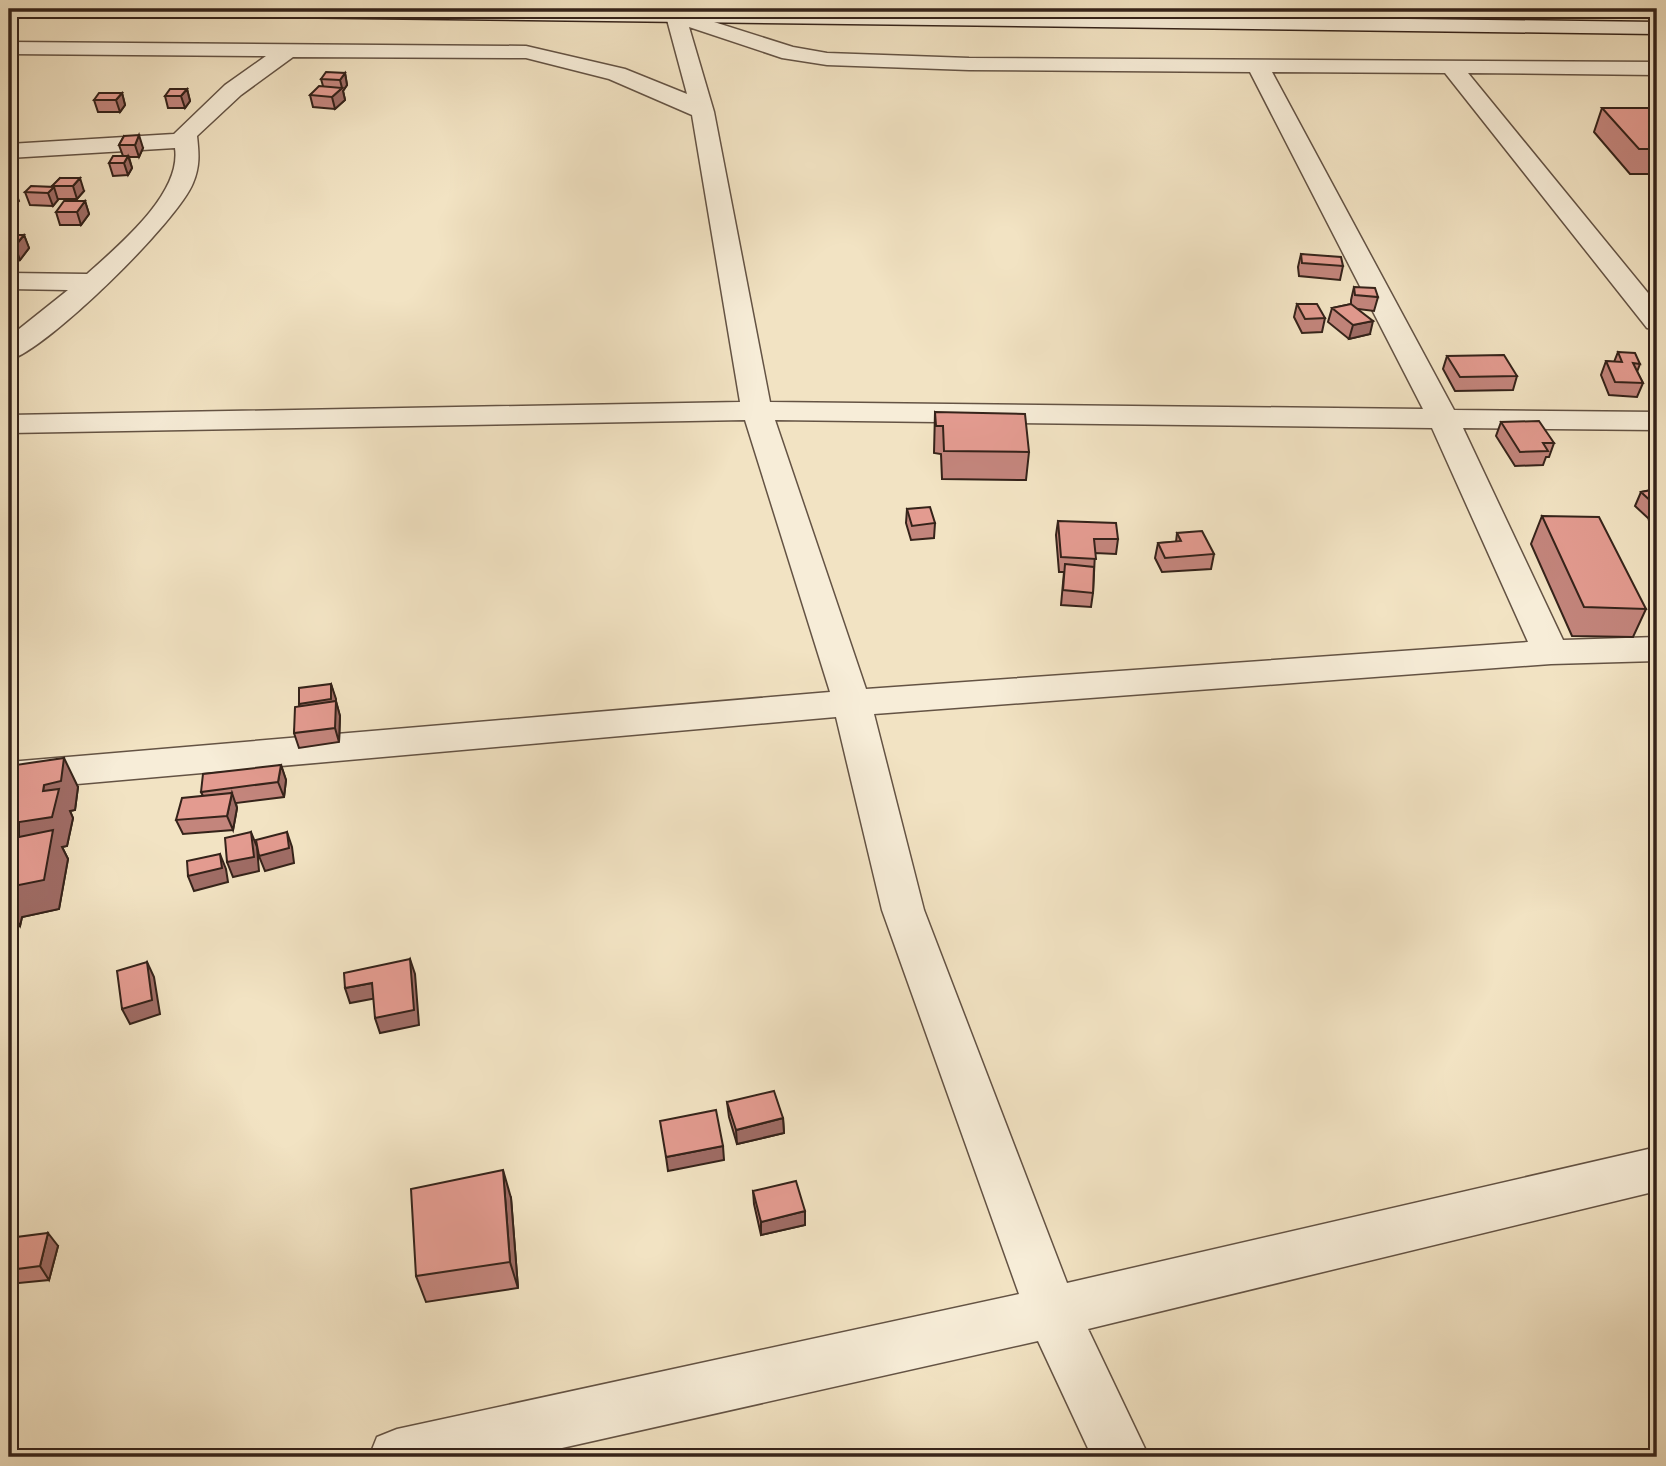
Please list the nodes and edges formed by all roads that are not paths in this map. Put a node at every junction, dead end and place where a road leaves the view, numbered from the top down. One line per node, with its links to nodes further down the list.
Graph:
1 (120, 9): 2 (street)
2 (676, 16): 3 (street); 6 (street); 9 (street)
3 (1657, 28)
4 (9, 48): 5 (street)
5 (291, 48): 9 (street); 10 (street)
6 (1257, 64): 7 (street); 17 (street)
7 (1451, 66): 8 (street); 14 (street)
8 (1657, 68)
9 (703, 112): 16 (street)
10 (185, 140): 11 (street); 13 (street)
11 (9, 151)
12 (9, 281): 13 (street)
13 (94, 282): 15 (street)
14 (1657, 323)
15 (9, 351)
16 (757, 411): 17 (street); 19 (street); 22 (street)
17 (1444, 420): 18 (street); 21 (street)
18 (1657, 421)
19 (9, 424)
20 (1657, 649): 21 (street)
21 (1551, 652): 22 (street)
22 (852, 703): 23 (street); 25 (street)
23 (9, 776)
24 (1657, 1169): 25 (street)
25 (1052, 1312): 26 (street); 27 (street)
26 (397, 1457)
27 (1121, 1457)

